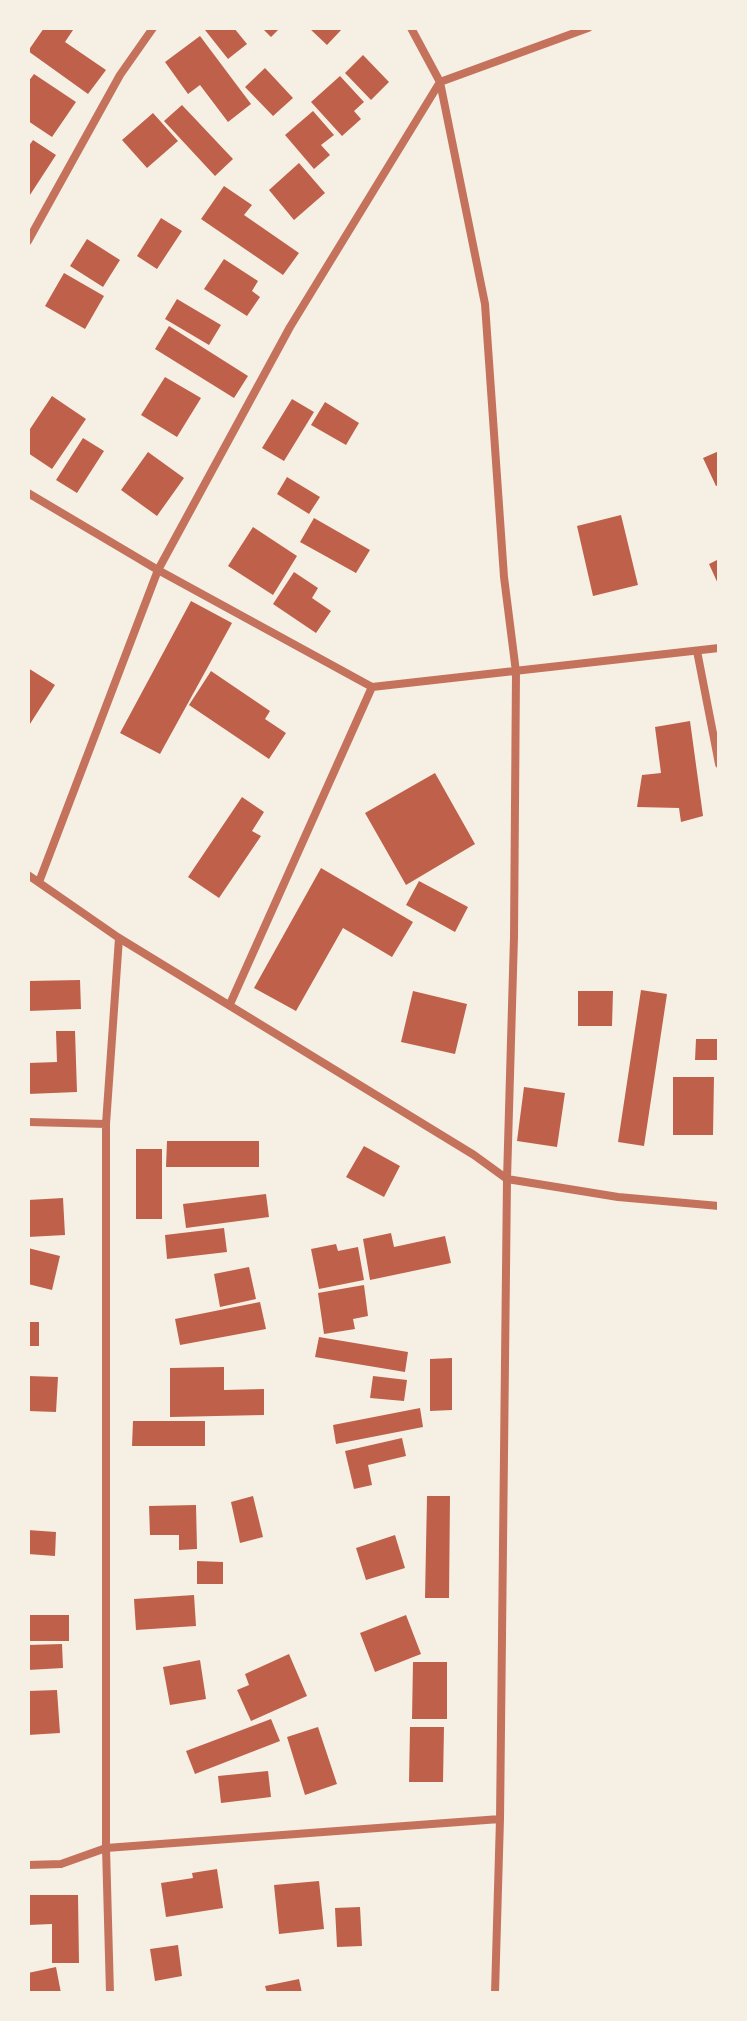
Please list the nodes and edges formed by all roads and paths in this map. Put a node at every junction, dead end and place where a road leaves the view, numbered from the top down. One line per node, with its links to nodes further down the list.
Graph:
1 (153, 28): 5 (street)
2 (411, 28): 4 (street)
3 (588, 28): 4 (street)
4 (440, 82): 8 (street); 11 (street)
5 (31, 230): 6 (street)
6 (28, 241)
7 (28, 493): 8 (street)
8 (158, 570): 12 (street); 15 (street)
9 (719, 648): 10 (street)
10 (697, 651): 11 (street); 13 (street)
11 (516, 672): 12 (street); 20 (street)
12 (372, 687): 17 (street)
13 (719, 764)
14 (28, 875): 15 (street)
15 (39, 882): 16 (street)
16 (119, 938): 17 (street); 19 (street)
17 (230, 1004): 20 (street)
18 (28, 1122): 19 (street)
19 (106, 1124): 23 (street)
20 (507, 1179): 21 (street); 22 (street)
21 (719, 1206)
22 (500, 1819): 23 (street); 26 (street)
23 (106, 1848): 24 (street); 25 (street)
24 (28, 1865)
25 (110, 1993)
26 (495, 1993)

